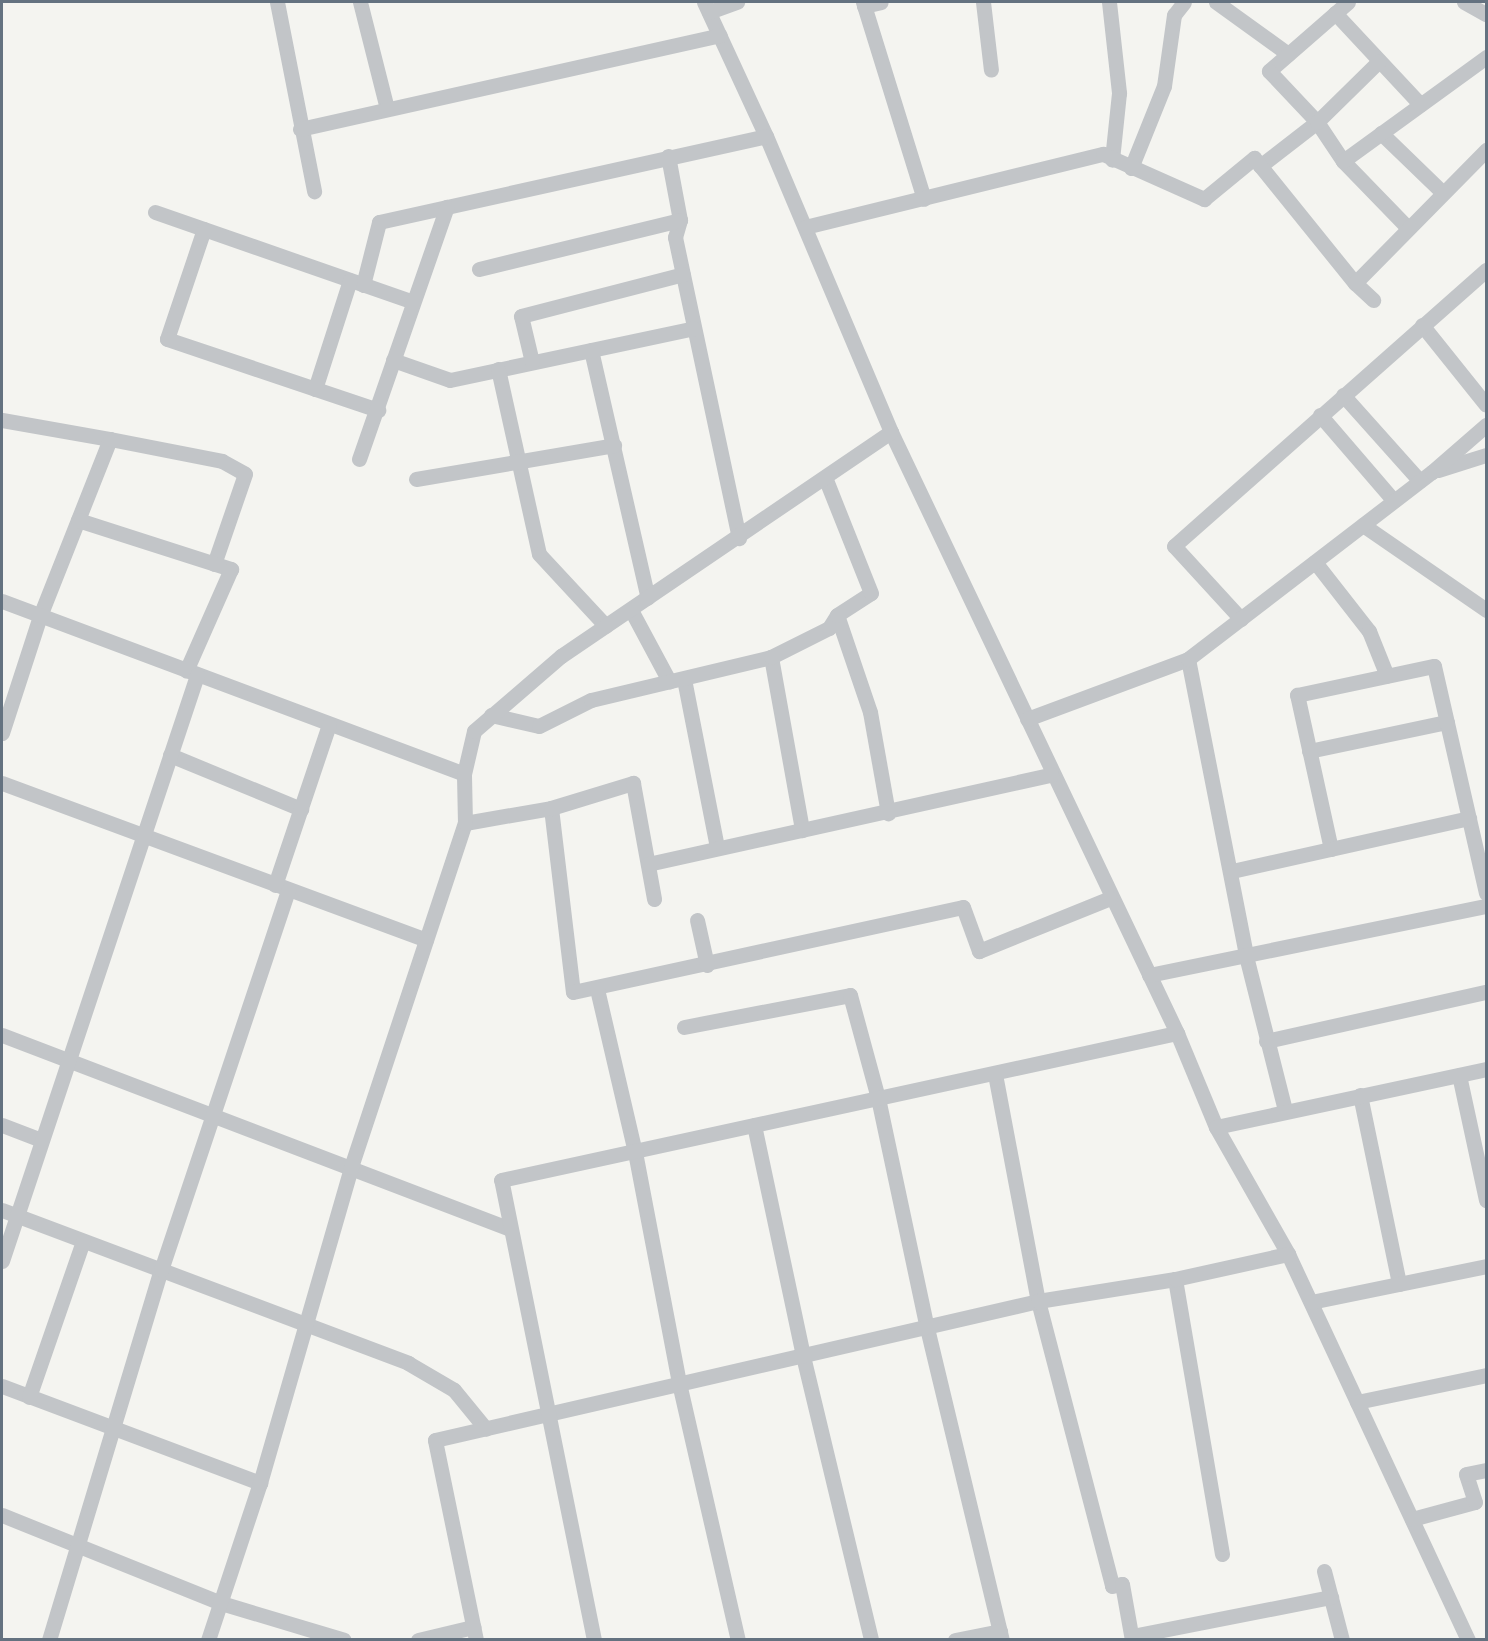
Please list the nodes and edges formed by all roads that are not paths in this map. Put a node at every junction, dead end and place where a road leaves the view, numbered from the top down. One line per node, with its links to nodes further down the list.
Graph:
1 (277, 2): 22 (street)
2 (360, 2): 20 (street)
3 (736, 2): 12 (street)
4 (881, 2): 10 (street)
5 (983, 2): 18 (street)
6 (1109, 2): 27 (street)
7 (1184, 2): 30 (street)
8 (1216, 2): 15 (street)
9 (1464, 2): 13 (street)
10 (864, 4): 33 (street)
11 (1340, 6): 15 (street); 17 (street)
12 (707, 7): 14 (street)
13 (1486, 14)
14 (720, 35): 20 (street); 24 (street)
15 (1288, 54): 21 (street)
16 (1486, 57): 19 (street)
17 (1379, 61): 19 (street); 21 (street)
18 (991, 70)
19 (1420, 104): 23 (street)
20 (387, 109): 22 (street)
21 (1317, 122): 28 (street); 29 (street)
22 (300, 129): 31 (street)
23 (1381, 134): 28 (street); 32 (street)
24 (766, 136): 26 (street); 38 (street)
25 (1486, 150): 32 (street)
26 (668, 156): 34 (street); 36 (street)
27 (1112, 160): 30 (street); 33 (street)
28 (1343, 161): 37 (street)
29 (1260, 166): 30 (street); 44 (street)
30 (1131, 168)
31 (314, 191)
32 (1442, 192): 37 (street)
33 (924, 199): 38 (street)
34 (447, 207): 43 (street); 46 (street)
35 (155, 212): 39 (street)
36 (680, 220): 40 (street); 41 (street)
37 (1407, 227): 44 (street)
38 (805, 228): 60 (street)
39 (204, 229): 43 (street); 53 (street)
40 (479, 269)
41 (683, 274): 48 (street); 51 (street)
42 (1484, 277): 47 (street)
43 (356, 282): 46 (street); 53 (street)
44 (1355, 284): 45 (street)
45 (1373, 300)
46 (413, 302): 50 (street)
47 (1422, 325): 54 (street); 55 (street)
48 (694, 328): 49 (street); 72 (street)
49 (591, 350): 51 (street); 62 (street)
50 (393, 360): 52 (street); 56 (street)
51 (532, 362): 52 (street)
52 (498, 369): 65 (street)
53 (315, 389): 56 (street)
54 (1342, 395): 57 (street); 66 (street)
55 (1486, 405)
56 (378, 410): 64 (street)
57 (1320, 415): 69 (street); 81 (street)
58 (2, 420): 61 (street)
59 (1482, 429): 63 (street); 66 (street)
60 (891, 432): 68 (street); 89 (street)
61 (110, 439): 70 (street); 74 (street)
62 (614, 445): 65 (street); 75 (street)
63 (1486, 455): 66 (street)
64 (359, 459)
65 (519, 462): 67 (street); 82 (street)
66 (1426, 476): 69 (street)
67 (416, 479)
68 (826, 480): 72 (street); 79 (street)
69 (1394, 501): 71 (street)
70 (78, 520): 74 (street); 80 (street)
71 (1363, 525): 73 (street); 78 (street)
72 (739, 538): 75 (street)
73 (1315, 562): 81 (street); 86 (street)
74 (214, 564): 85 (street)
75 (648, 597): 77 (street)
76 (2, 601): 80 (street)
77 (631, 610): 82 (street); 87 (street)
78 (1486, 610)
79 (837, 615): 83 (street); 100 (street)
80 (40, 616): 85 (street); 92 (street)
81 (1241, 619): 84 (street)
82 (606, 626): 88 (street)
83 (771, 657): 87 (street); 103 (street)
84 (1188, 659): 89 (street); 108 (street)
85 (192, 673): 91 (street); 94 (street)
86 (1387, 676): 90 (street); 93 (street)
87 (676, 680): 88 (street); 105 (street)
88 (491, 715): 95 (street)
89 (1027, 719): 96 (street)
90 (1447, 722): 93 (street); 101 (street)
91 (329, 725): 95 (street); 99 (street)
92 (2, 733)
93 (1309, 751): 106 (street)
94 (170, 755): 99 (street); 104 (street)
95 (464, 774): 102 (street)
96 (1051, 775): 100 (street); 111 (street)
97 (2, 783): 104 (street)
98 (551, 808): 102 (street); 107 (street); 119 (street)
99 (301, 809): 109 (street)
100 (888, 813): 103 (street)
101 (1469, 818): 106 (street); 110 (street)
102 (465, 823): 115 (street)
103 (801, 830): 105 (street)
104 (143, 836): 109 (street); 125 (street)
105 (717, 847): 107 (street)
106 (1331, 849): 108 (street)
107 (648, 864): 112 (street)
108 (1232, 870): 116 (street)
109 (281, 887): 115 (street); 132 (street)
110 (1486, 893)
111 (1110, 898): 117 (street); 118 (street)
112 (654, 899)
113 (1486, 906): 116 (street)
114 (697, 920): 117 (street)
115 (426, 940): 139 (street)
116 (1246, 956): 118 (street); 124 (street)
117 (707, 965): 119 (street)
118 (1149, 975): 122 (street)
119 (597, 989): 137 (street)
120 (1486, 992): 124 (street)
121 (684, 1027): 130 (street)
122 (1177, 1032): 127 (street); 135 (street)
123 (2, 1035): 125 (street)
124 (1266, 1041): 131 (street)
125 (68, 1059): 132 (street); 136 (street)
126 (1486, 1069): 128 (street)
127 (995, 1074): 130 (street); 150 (street)
128 (1459, 1075): 129 (street); 138 (street)
129 (1360, 1095): 131 (street); 149 (street)
130 (878, 1098): 134 (street); 153 (street)
131 (1285, 1110): 135 (street)
132 (213, 1113): 139 (street); 147 (street)
133 (2, 1125): 136 (street)
134 (754, 1125): 137 (street); 154 (street)
135 (1216, 1127): 144 (street)
136 (41, 1140): 141 (street)
137 (634, 1152): 142 (street); 156 (street)
138 (1482, 1159): 140 (street)
139 (351, 1167): 142 (street); 152 (street)
140 (1486, 1200)
141 (8, 1213): 143 (street); 145 (street)
142 (510, 1228): 160 (street)
143 (83, 1241): 147 (street); 158 (street)
144 (1288, 1254): 148 (street); 151 (street)
145 (2, 1261)
146 (1486, 1266): 149 (street)
147 (161, 1270): 152 (street); 161 (street)
148 (1175, 1279): 150 (street); 168 (street)
149 (1399, 1284): 151 (street)
150 (1038, 1301): 153 (street); 174 (street)
151 (1311, 1302): 159 (street)
152 (305, 1325): 162 (street); 164 (street)
153 (927, 1328): 154 (street); 173 (street)
154 (803, 1356): 156 (street); 181 (street)
155 (1486, 1375): 159 (street)
156 (679, 1383): 160 (street); 180 (street)
157 (2, 1386): 158 (street)
158 (28, 1397): 161 (street)
159 (1358, 1402): 166 (street)
160 (547, 1412): 162 (street); 179 (street)
161 (113, 1429): 164 (street); 167 (street)
162 (486, 1429): 172 (street)
163 (1486, 1470): 166 (street)
164 (260, 1483): 171 (street)
165 (2, 1515): 167 (street)
166 (1412, 1519): 184 (street)
167 (78, 1544): 171 (street); 175 (street)
168 (1222, 1554)
169 (1324, 1571): 170 (street)
170 (1331, 1597): 174 (street); 183 (street)
171 (221, 1604): 176 (street); 177 (street)
172 (475, 1634): 178 (street)
173 (1001, 1635): 182 (street)
174 (1132, 1638)
175 (49, 1640)
176 (208, 1640)
177 (345, 1640)
178 (418, 1640)
179 (594, 1640)
180 (738, 1640)
181 (871, 1640)
182 (955, 1640)
183 (1342, 1640)
184 (1468, 1640)

